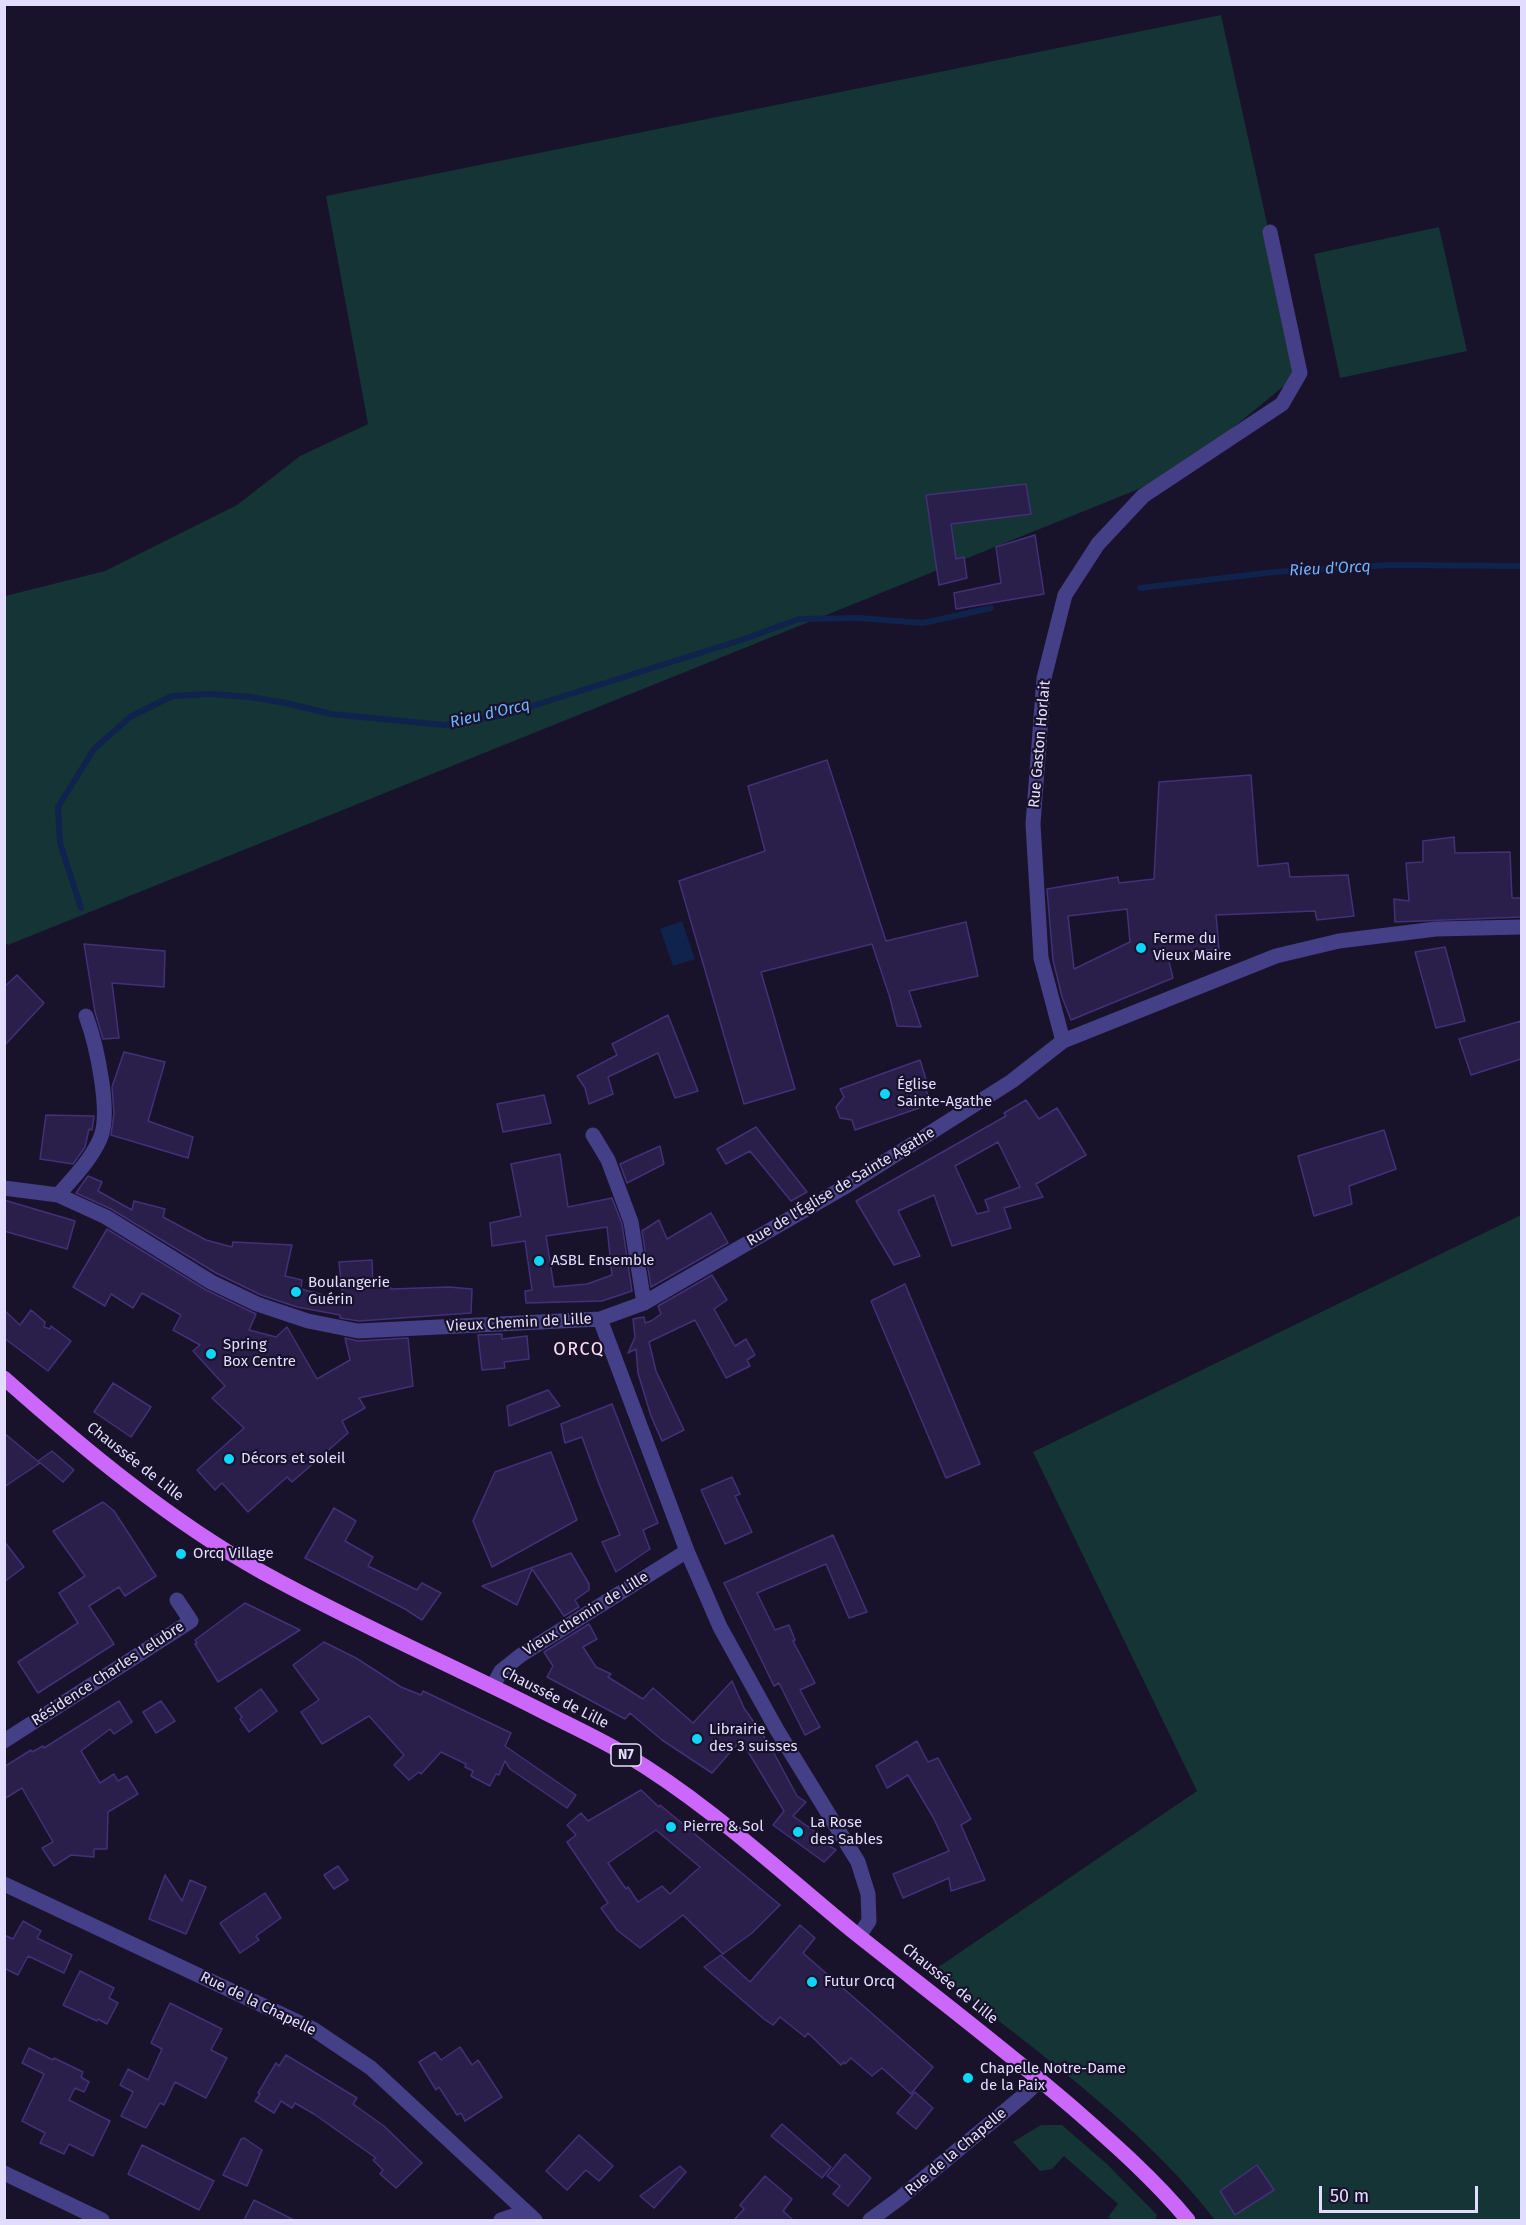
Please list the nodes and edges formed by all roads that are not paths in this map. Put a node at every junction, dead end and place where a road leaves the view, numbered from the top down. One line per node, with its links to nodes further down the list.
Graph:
1 (1270, 232): 4 (street, Rue Gaston Horlait)
2 (1521, 927): 4 (street, Rue de l'Église de Sainte Agathe)
3 (86, 1016): 7 (street)
4 (1063, 1041): 8 (street, Rue de l'Église de Sainte Agathe)
5 (593, 1135): 8 (street)
6 (4, 1188): 7 (street, Vieux Chemin de Lille)
7 (58, 1195): 9 (street, Vieux Chemin de Lille)
8 (644, 1303): 9 (street, Rue de l'Église de Sainte Agathe)
9 (600, 1319): 11 (street, Vieux Chemin de Lille)
10 (4, 1378): 13 (main road, Chaussée de Lille / N7)
11 (687, 1551): 13 (street, Vieux chemin de Lille); 16 (street, Vieux Chemin de Lille)
12 (177, 1600): 14 (street, Résidence Charles Lelubre)
13 (493, 1686): 16 (main road, Chaussée de Lille / N7)
14 (4, 1741)
15 (4, 1884): 19 (street, Rue de la Chapelle)
16 (859, 1936): 17 (main road, Chaussée de Lille / N7)
17 (1040, 2080): 22 (street, Rue de la Chapelle); 23 (main road, Chaussée de Lille / N7)
18 (4, 2173): 20 (street)
19 (530, 2216): 21 (street)
20 (100, 2220)
21 (501, 2220)
22 (870, 2220)
23 (1188, 2220)

